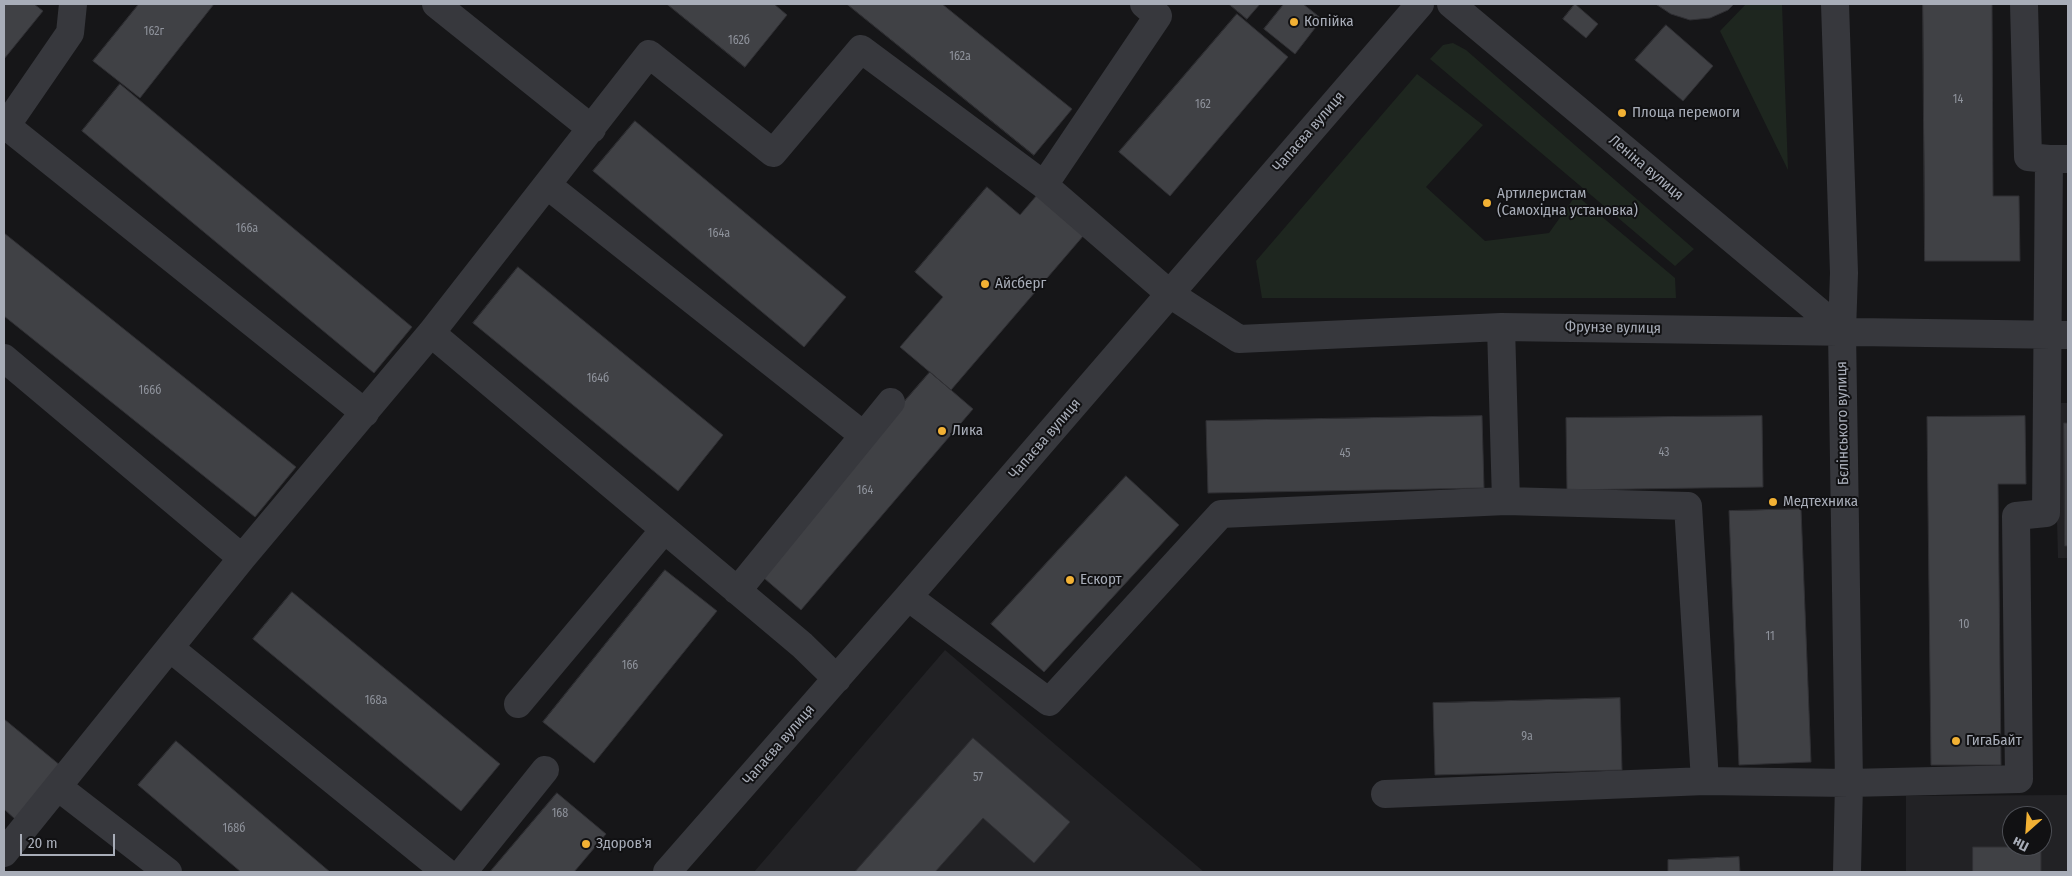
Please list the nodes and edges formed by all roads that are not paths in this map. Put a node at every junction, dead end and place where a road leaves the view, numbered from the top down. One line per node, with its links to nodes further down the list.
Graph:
1 (73, 4): 8 (street)
2 (436, 4): 9 (street)
3 (1144, 4): 12 (street)
4 (1420, 4): 13 (street, Чапаєва вулиця)
5 (1451, 4): 15 (street, Леніна вулиця)
6 (1835, 4): 15 (street, Бєлінського вулиця)
7 (2024, 4): 10 (street)
8 (4, 126): 20 (street)
9 (592, 129): 11 (street); 12 (street, Фрунзе вулиця)
10 (2059, 159): 17 (street)
11 (547, 185): 16 (street); 21 (street)
12 (1044, 185): 13 (street, Фрунзе вулиця)
13 (1170, 294): 14 (street, Фрунзе вулиця); 26 (street, Чапаєва вулиця)
14 (1501, 327): 15 (street, Фрунзе вулиця); 22 (street)
15 (1842, 331): 17 (street, Фрунзе вулиця); 32 (street, Бєлінського вулиця)
16 (431, 333): 20 (street); 23 (street)
17 (2057, 335): 32 (street)
18 (4, 358): 24 (street)
19 (891, 402): 21 (street)
20 (365, 413): 24 (street)
21 (863, 435): 25 (street)
22 (1506, 501): 26 (street); 31 (street)
23 (664, 530): 25 (street); 29 (street)
24 (242, 558): 27 (street)
25 (737, 591): 28 (street)
26 (908, 597): 28 (street, Чапаєва вулиця)
27 (170, 648): 33 (street); 37 (street)
28 (837, 679): 39 (street, Чапаєва вулиця)
29 (518, 704)
30 (545, 770): 38 (street)
31 (1705, 781): 32 (street); 34 (street)
32 (1849, 782): 40 (street, Бєлінського вулиця)
33 (58, 787): 35 (street); 36 (street)
34 (1385, 794)
35 (4, 852)
36 (168, 872)
37 (446, 872)
38 (463, 872)
39 (667, 872)
40 (1847, 872)

